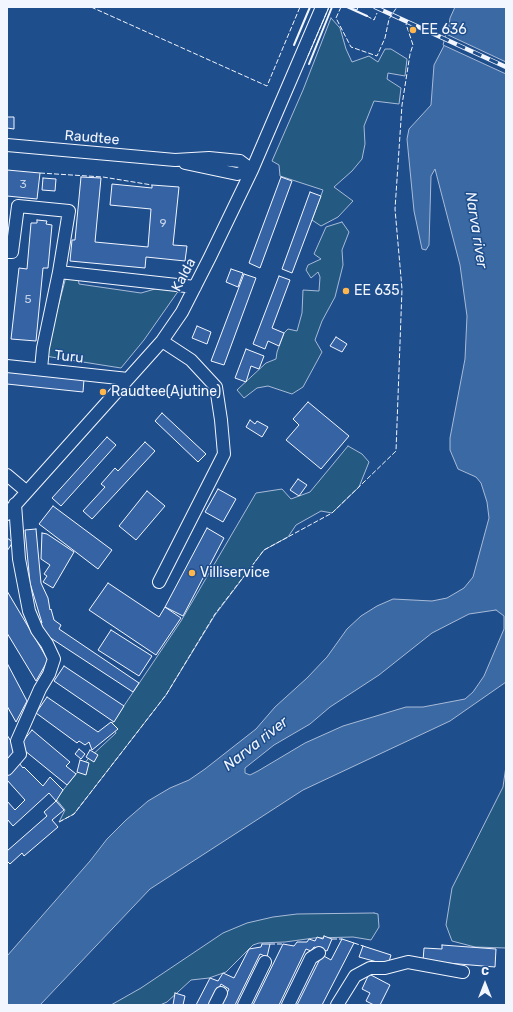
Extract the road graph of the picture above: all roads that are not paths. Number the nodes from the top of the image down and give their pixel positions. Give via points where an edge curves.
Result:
1 (322, 7) edge
2 (7, 145) edge
3 (252, 170) junction
4 (7, 252) edge
5 (59, 272) junction
6 (195, 287) junction
7 (162, 341) junction
8 (7, 366) edge
9 (41, 369) junction
10 (128, 379) junction
11 (7, 475) edge
12 (26, 491) junction
13 (15, 504) junction
14 (7, 514) edge
15 (159, 582) dead end
16 (7, 769) edge
17 (320, 953) dead end
18 (265, 962) dead end
19 (463, 972) dead end
20 (221, 993) dead end
21 (215, 1005) edge
22 (244, 1005) edge
23 (288, 1005) edge
24 (337, 1005) edge

1 - 3 street, Kalda
2 - 3 street, Raudtee via 175,160 209,158 240,161
3 - 6 street, Kalda
4 - 5 street via 12,252 18,206 69,211
5 - 6 street
5 - 9 street via 42,348
6 - 7 street, Kalda
7 - 10 street, Kalda
7 - 15 street via 190,360 216,387 224,454
8 - 9 street, Turu
9 - 10 street, Turu
10 - 12 street, Kalda
11 - 12 street
12 - 13 street, Kalda
13 - 14 street, Kalda
13 - 16 street via 19,559 29,611 54,659 18,741 20,754
17 - 23 street via 311,958
18 - 22 street
19 - 24 street via 408,962 385,968 370,968 355,976
20 - 21 street

